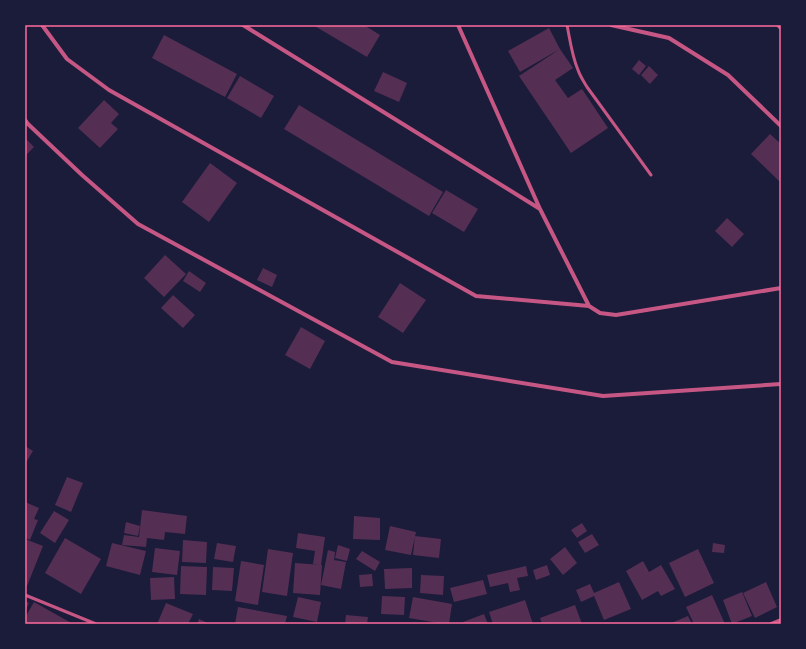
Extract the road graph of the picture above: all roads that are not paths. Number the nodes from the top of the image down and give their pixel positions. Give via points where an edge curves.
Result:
1 (42, 25) edge
2 (245, 25) edge
3 (458, 25) edge
4 (567, 25) edge
5 (611, 25) edge
6 (778, 25) edge
7 (781, 28) edge
8 (25, 120) edge
9 (781, 126) edge
10 (651, 175) dead end
11 (540, 209) junction
12 (781, 288) edge
13 (589, 306) junction
14 (781, 384) edge
15 (25, 595) edge
16 (781, 620) edge
17 (96, 624) edge
18 (771, 624) edge

1 - 13 street via 67,59 109,90 476,296
2 - 11 street
3 - 11 street
4 - 10 lane via 577,69 587,87
5 - 9 street via 669,38 728,76
6 - 7 street
8 - 14 street via 138,224 392,362 603,396
11 - 13 street
12 - 13 street via 616,315 600,313
15 - 17 lane
16 - 18 street

